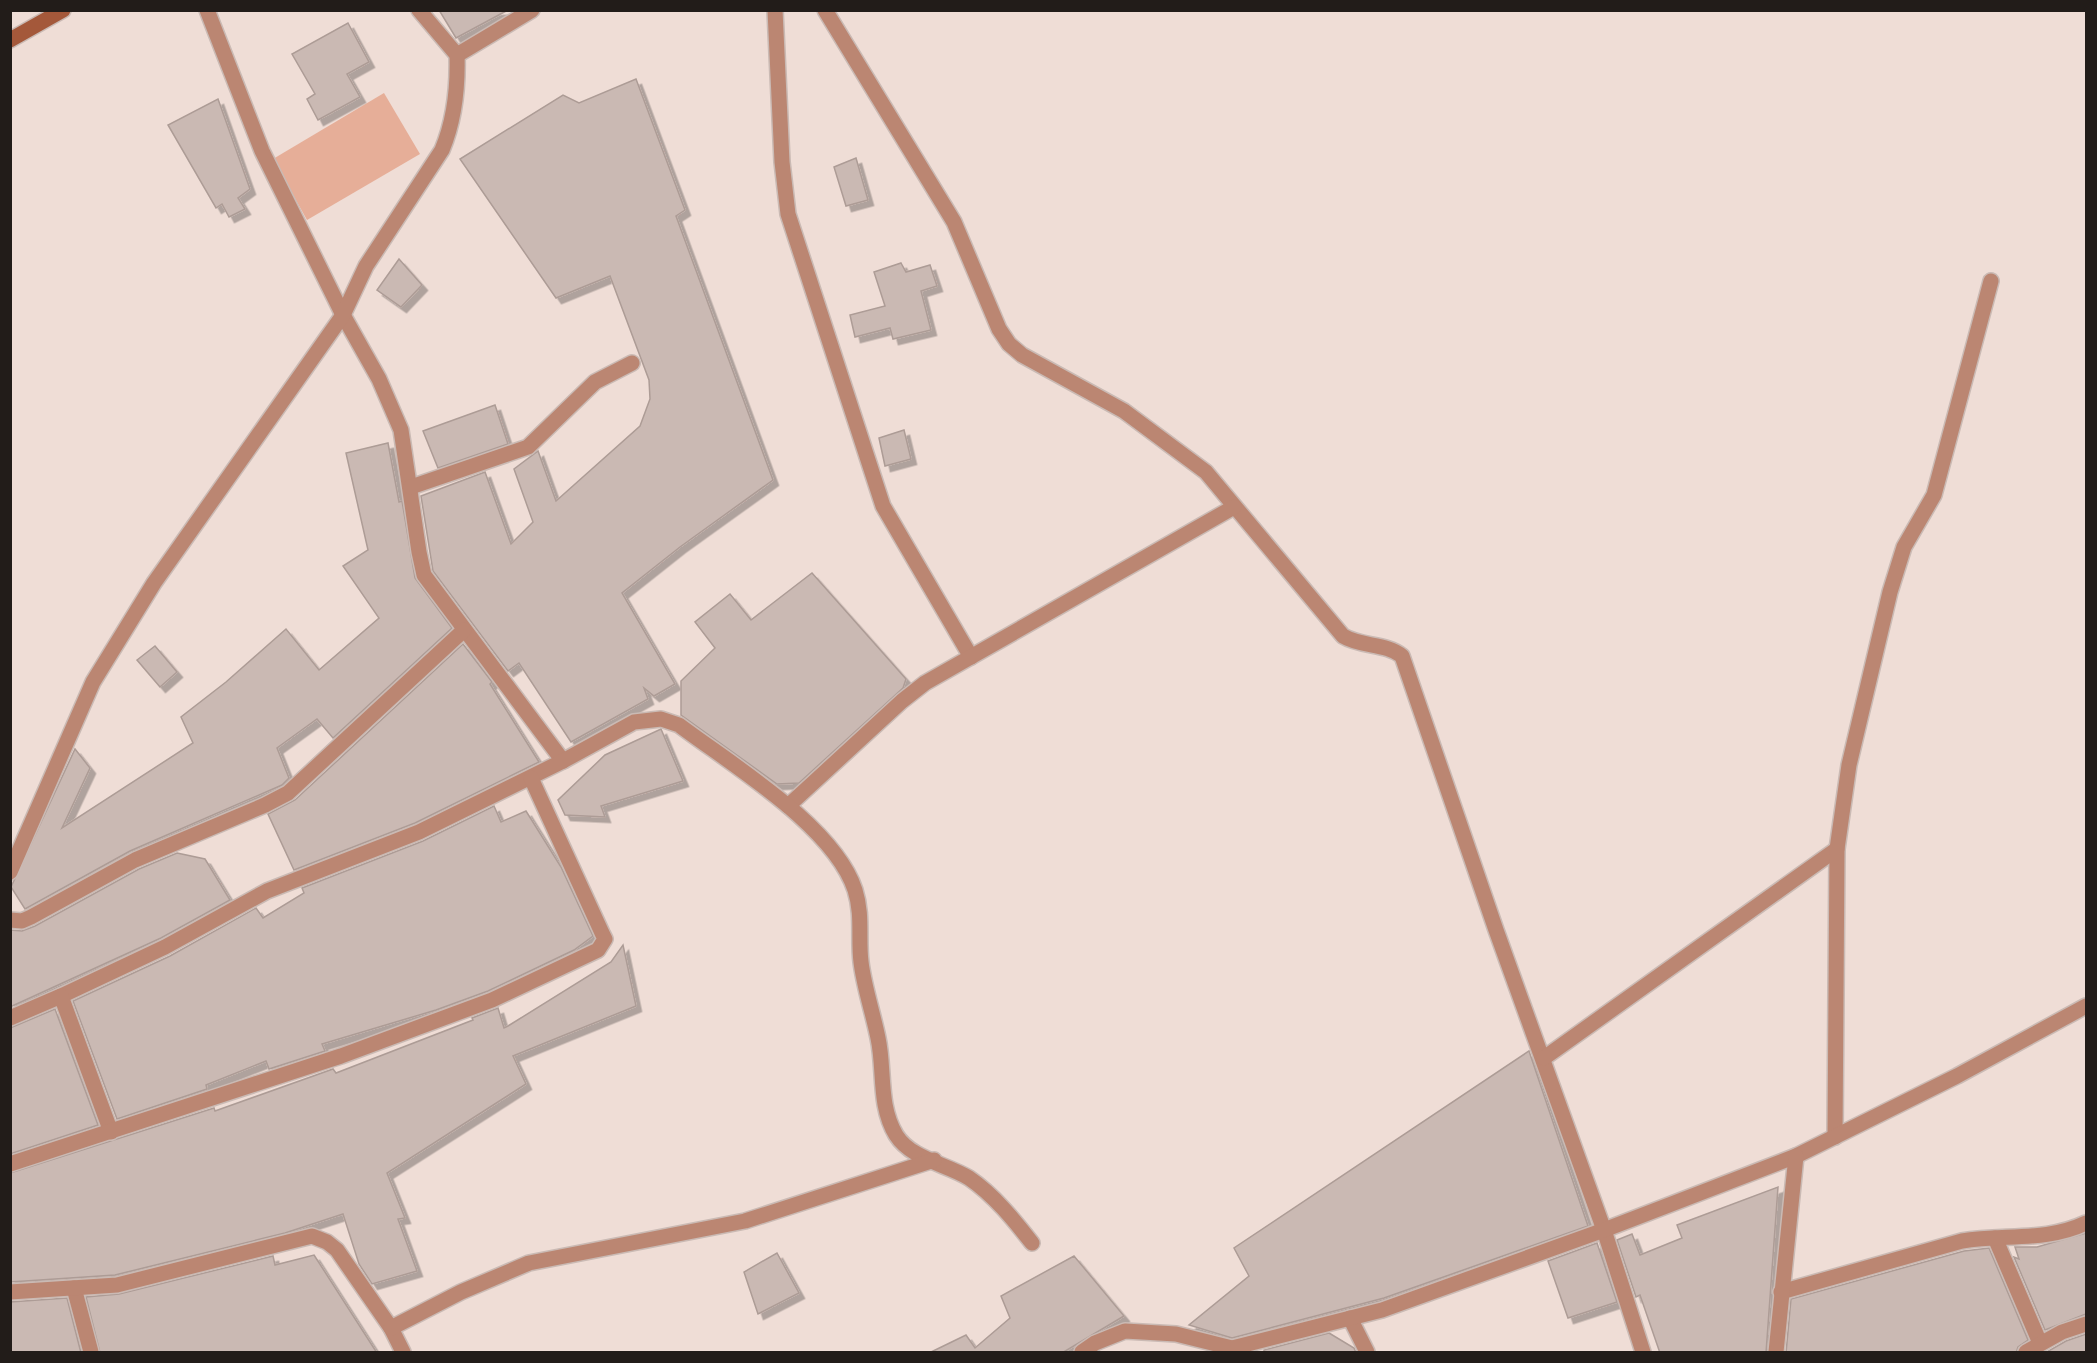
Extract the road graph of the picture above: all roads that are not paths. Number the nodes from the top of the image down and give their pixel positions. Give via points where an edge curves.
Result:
1 (63, 10) edge
2 (207, 10) edge
3 (419, 10) edge
4 (532, 10) edge
5 (775, 10) edge
6 (825, 10) edge
7 (10, 40) edge
8 (457, 55) junction
9 (1991, 281) dead end
10 (343, 315) junction
11 (632, 363) dead end
12 (411, 487) junction
13 (1233, 507) junction
14 (464, 630) junction
15 (971, 657) junction
16 (563, 761) junction
17 (531, 778) junction
18 (788, 806) junction
19 (1837, 849) junction
20 (10, 872) edge
21 (10, 920) edge
22 (61, 996) junction
23 (2086, 1006) edge
24 (10, 1018) edge
25 (1544, 1058) junction
26 (111, 1132) junction
27 (1835, 1137) junction
28 (1796, 1156) junction
29 (934, 1160) junction
30 (10, 1164) edge
31 (2086, 1223) edge
32 (1604, 1230) junction
33 (1995, 1238) junction
34 (1032, 1243) dead end
35 (74, 1288) junction
36 (1781, 1292) junction
37 (10, 1293) edge
38 (1350, 1318) junction
39 (2086, 1324) edge
40 (391, 1328) junction
41 (2040, 1343) junction
42 (91, 1353) edge
43 (403, 1353) edge
44 (1082, 1353) edge
45 (1367, 1353) edge
46 (1643, 1353) edge
47 (1776, 1353) edge
48 (2026, 1353) edge

1 - 7 street
2 - 10 street via 262,151
3 - 8 street
4 - 8 street
5 - 15 street via 782,162 789,214 883,506
6 - 13 street via 954,222 1009,344 1124,411 1206,472
8 - 10 street via 453,113 442,150 366,266
9 - 19 street via 1934,495 1904,547 1890,592 1849,765
10 - 12 street via 379,379 401,430
10 - 20 street via 154,583 93,682
11 - 12 street via 595,382 528,447
12 - 14 street via 421,567
13 - 15 street
13 - 25 street via 1343,636 1395,650 1402,656
14 - 16 street
14 - 21 street via 288,793 135,860 31,917
15 - 18 street via 902,701
16 - 17 street
16 - 18 street via 633,722 662,719 679,725
17 - 22 street via 419,832 267,891 165,947
17 - 26 street via 602,933 604,939 598,951 482,1004
18 - 29 street via 837,855 855,889 861,915 861,962 880,1046 885,1109 896,1135 910,1151
19 - 25 street
19 - 27 street
22 - 24 street
22 - 26 street
23 - 27 street
25 - 32 street
26 - 30 street
27 - 28 street
28 - 32 street
28 - 36 street
29 - 34 street via 970,1179 1008,1212
29 - 40 street via 745,1221 529,1263
31 - 33 street via 2052,1235
32 - 38 street
32 - 46 street
33 - 36 street via 1962,1241
33 - 41 street
35 - 37 street
35 - 40 street via 117,1285 312,1236 337,1250
35 - 42 street
36 - 47 street
38 - 44 street via 1232,1348 1176,1334 1125,1331
38 - 45 street
39 - 41 street
40 - 43 street
41 - 48 street

